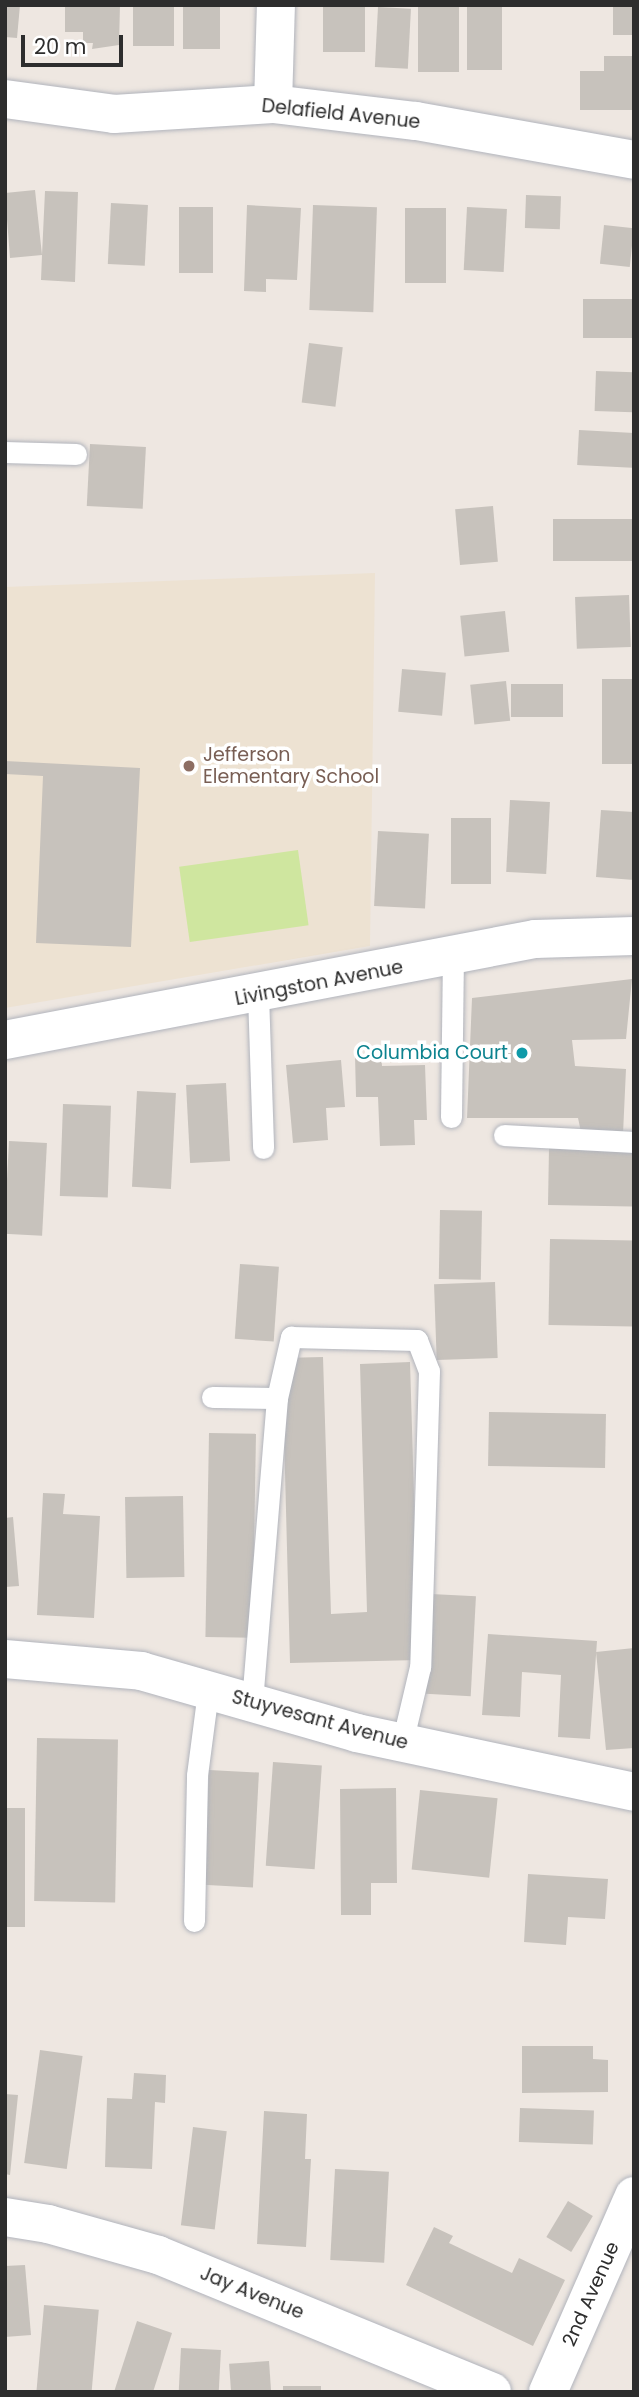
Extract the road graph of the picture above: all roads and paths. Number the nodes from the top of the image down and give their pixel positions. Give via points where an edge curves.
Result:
1 (276, 5) edge
2 (5, 99) edge
3 (273, 104) junction
4 (634, 160) edge
5 (5, 452) edge
6 (76, 454) dead end
7 (634, 936) edge
8 (453, 958) junction
9 (258, 994) junction
10 (5, 1040) edge
11 (451, 1117) dead end
12 (504, 1135) dead end
13 (634, 1142) edge
14 (263, 1148) dead end
15 (212, 1397) dead end
16 (277, 1398) junction
17 (5, 1659) edge
18 (208, 1691) junction
19 (252, 1702) junction
20 (402, 1743) junction
21 (634, 1792) edge
22 (194, 1921) dead end
23 (634, 2196) edge
24 (5, 2217) edge
25 (492, 2392) edge
26 (548, 2392) edge

1 - 3 street
2 - 3 street, Delafield Avenue via 114,114
3 - 4 street, Delafield Avenue via 416,121
5 - 6 lane
7 - 8 street, Livingston Avenue via 536,939
8 - 9 street, Livingston Avenue
8 - 11 lane
9 - 10 street, Livingston Avenue
9 - 14 lane
12 - 13 lane
15 - 16 lane
16 - 19 lane
16 - 20 lane via 291,1337 417,1340 429,1371 420,1667
17 - 18 street, Stuyvesant Avenue via 128,1669
18 - 19 street, Stuyvesant Avenue
18 - 22 lane via 197,1775
19 - 20 street, Stuyvesant Avenue
20 - 21 street, Stuyvesant Avenue
23 - 26 street, 2nd Avenue
24 - 25 street, Jay Avenue via 48,2224 158,2255

